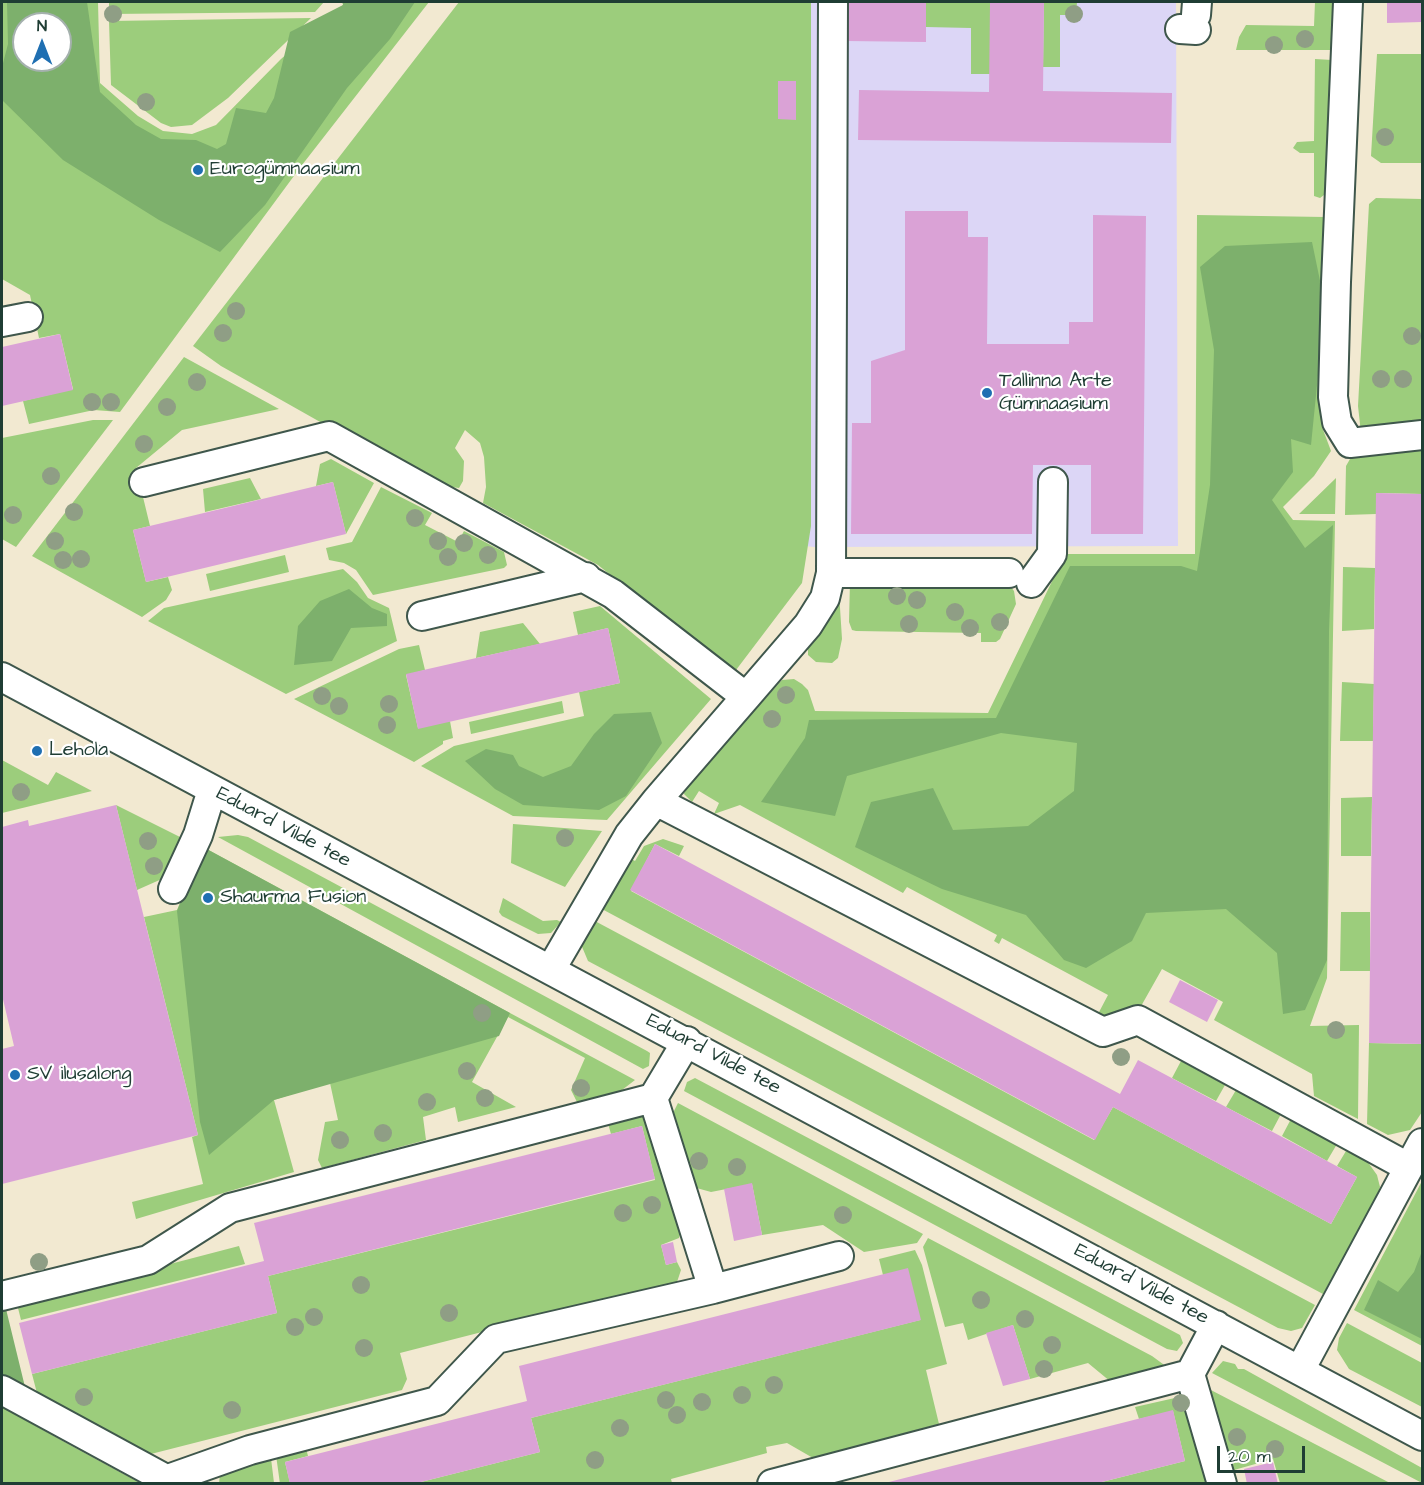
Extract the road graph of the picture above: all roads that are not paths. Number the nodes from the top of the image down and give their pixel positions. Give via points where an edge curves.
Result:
1 (833, 2) edge
2 (1348, 2) edge
3 (1422, 435) edge
4 (144, 482) dead end
5 (1053, 482) dead end
6 (831, 573) junction
7 (586, 577) junction
8 (422, 616) dead end
9 (2, 676) edge
10 (746, 697) junction
11 (212, 790) junction
12 (656, 801) junction
13 (173, 889) dead end
14 (551, 969) junction
15 (687, 1041) junction
16 (653, 1098) junction
17 (1415, 1155) edge
18 (839, 1256) dead end
19 (713, 1289) junction
20 (2, 1296) edge
21 (1216, 1325) junction
22 (1300, 1370) junction
23 (1191, 1374) junction
24 (2, 1390) edge
25 (1422, 1436) edge
26 (171, 1482) edge
27 (772, 1484) edge
28 (1222, 1484) edge

1 - 6 street
2 - 3 street via 1336,282 1333,397 1337,422 1350,442
4 - 7 street via 329,436
5 - 6 street via 1052,554 1020,578
6 - 10 street via 825,598 808,625
7 - 8 street
7 - 10 street
9 - 11 street, Eduard Vilde tee
10 - 12 street
11 - 13 street via 198,835
11 - 14 street, Eduard Vilde tee
12 - 14 street via 629,835
12 - 17 street via 1103,1032 1138,1020
14 - 15 street, Eduard Vilde tee
15 - 16 street
15 - 21 street, Eduard Vilde tee
16 - 19 street
16 - 20 street via 230,1208 148,1260
17 - 22 street
18 - 19 street
19 - 26 street via 496,1339 438,1401 273,1444
21 - 22 street, Eduard Vilde tee
21 - 23 street
22 - 25 street, Eduard Vilde tee
23 - 27 street
23 - 28 street
24 - 26 street

